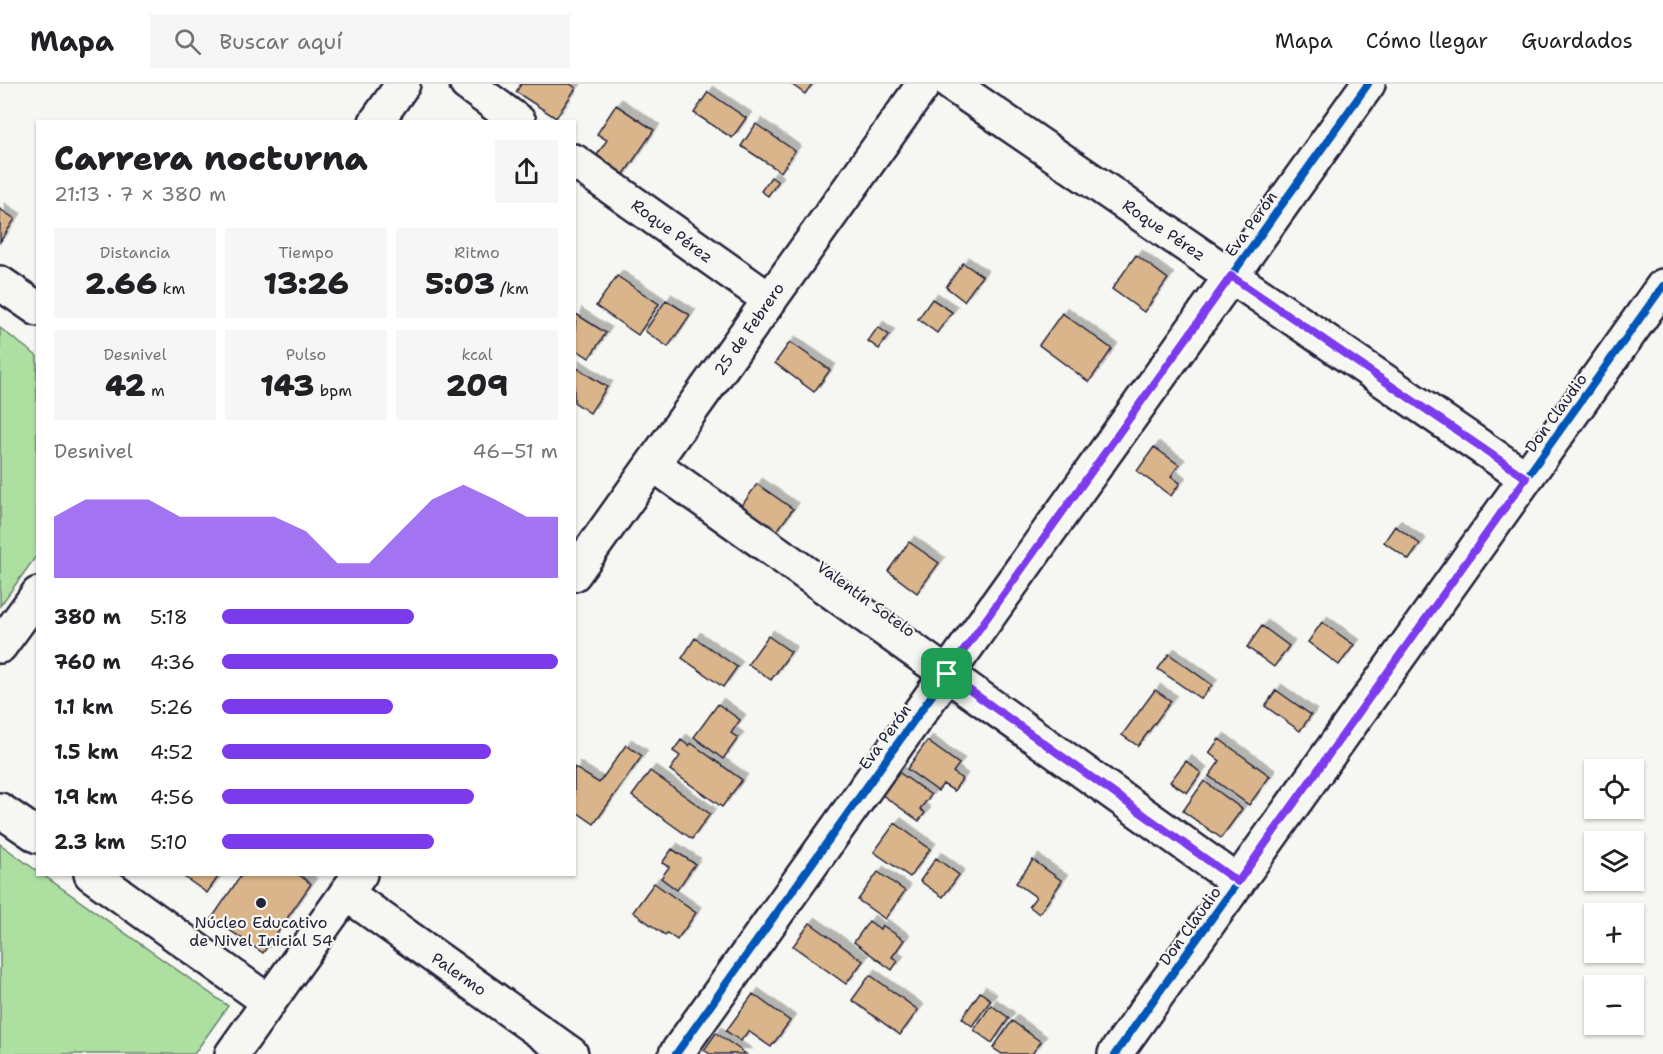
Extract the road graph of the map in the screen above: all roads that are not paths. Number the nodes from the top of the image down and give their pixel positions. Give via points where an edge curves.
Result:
1 (403, 84) edge
2 (467, 84) edge
3 (924, 84) edge
4 (951, 84) edge
5 (1368, 84) edge
6 (377, 120) edge
7 (516, 120) edge
8 (576, 162) edge
9 (1231, 276) junction
10 (0, 283) edge
11 (1663, 286) edge
12 (770, 300) junction
13 (36, 308) edge
14 (653, 464) junction
15 (1526, 478) junction
16 (576, 571) edge
17 (36, 597) edge
18 (0, 646) edge
19 (947, 674) junction
20 (0, 810) edge
21 (36, 835) edge
22 (94, 876) edge
23 (1238, 882) junction
24 (353, 884) edge
25 (269, 1002) junction
26 (232, 1054) edge
27 (571, 1054) edge
28 (676, 1054) edge
29 (1115, 1054) edge

1 - 6 street
2 - 7 street
3 - 12 street, 25 de Febrero
4 - 9 street, Roque Pérez
5 - 9 street, Eva Perón
8 - 12 street, Roque Pérez
9 - 15 street, Roque Pérez
9 - 19 street, Eva Perón
10 - 13 street
11 - 15 street, Don Claudio
12 - 14 street, 25 de Febrero
14 - 16 street, 25 de Febrero
14 - 19 street, Valentín Sotelo
15 - 23 street, Don Claudio
17 - 18 street
19 - 23 street, Valentín Sotelo
19 - 28 street, Eva Perón
20 - 21 street
22 - 25 street
23 - 29 street, Don Claudio
24 - 25 street
24 - 27 street, Palermo
25 - 26 street

